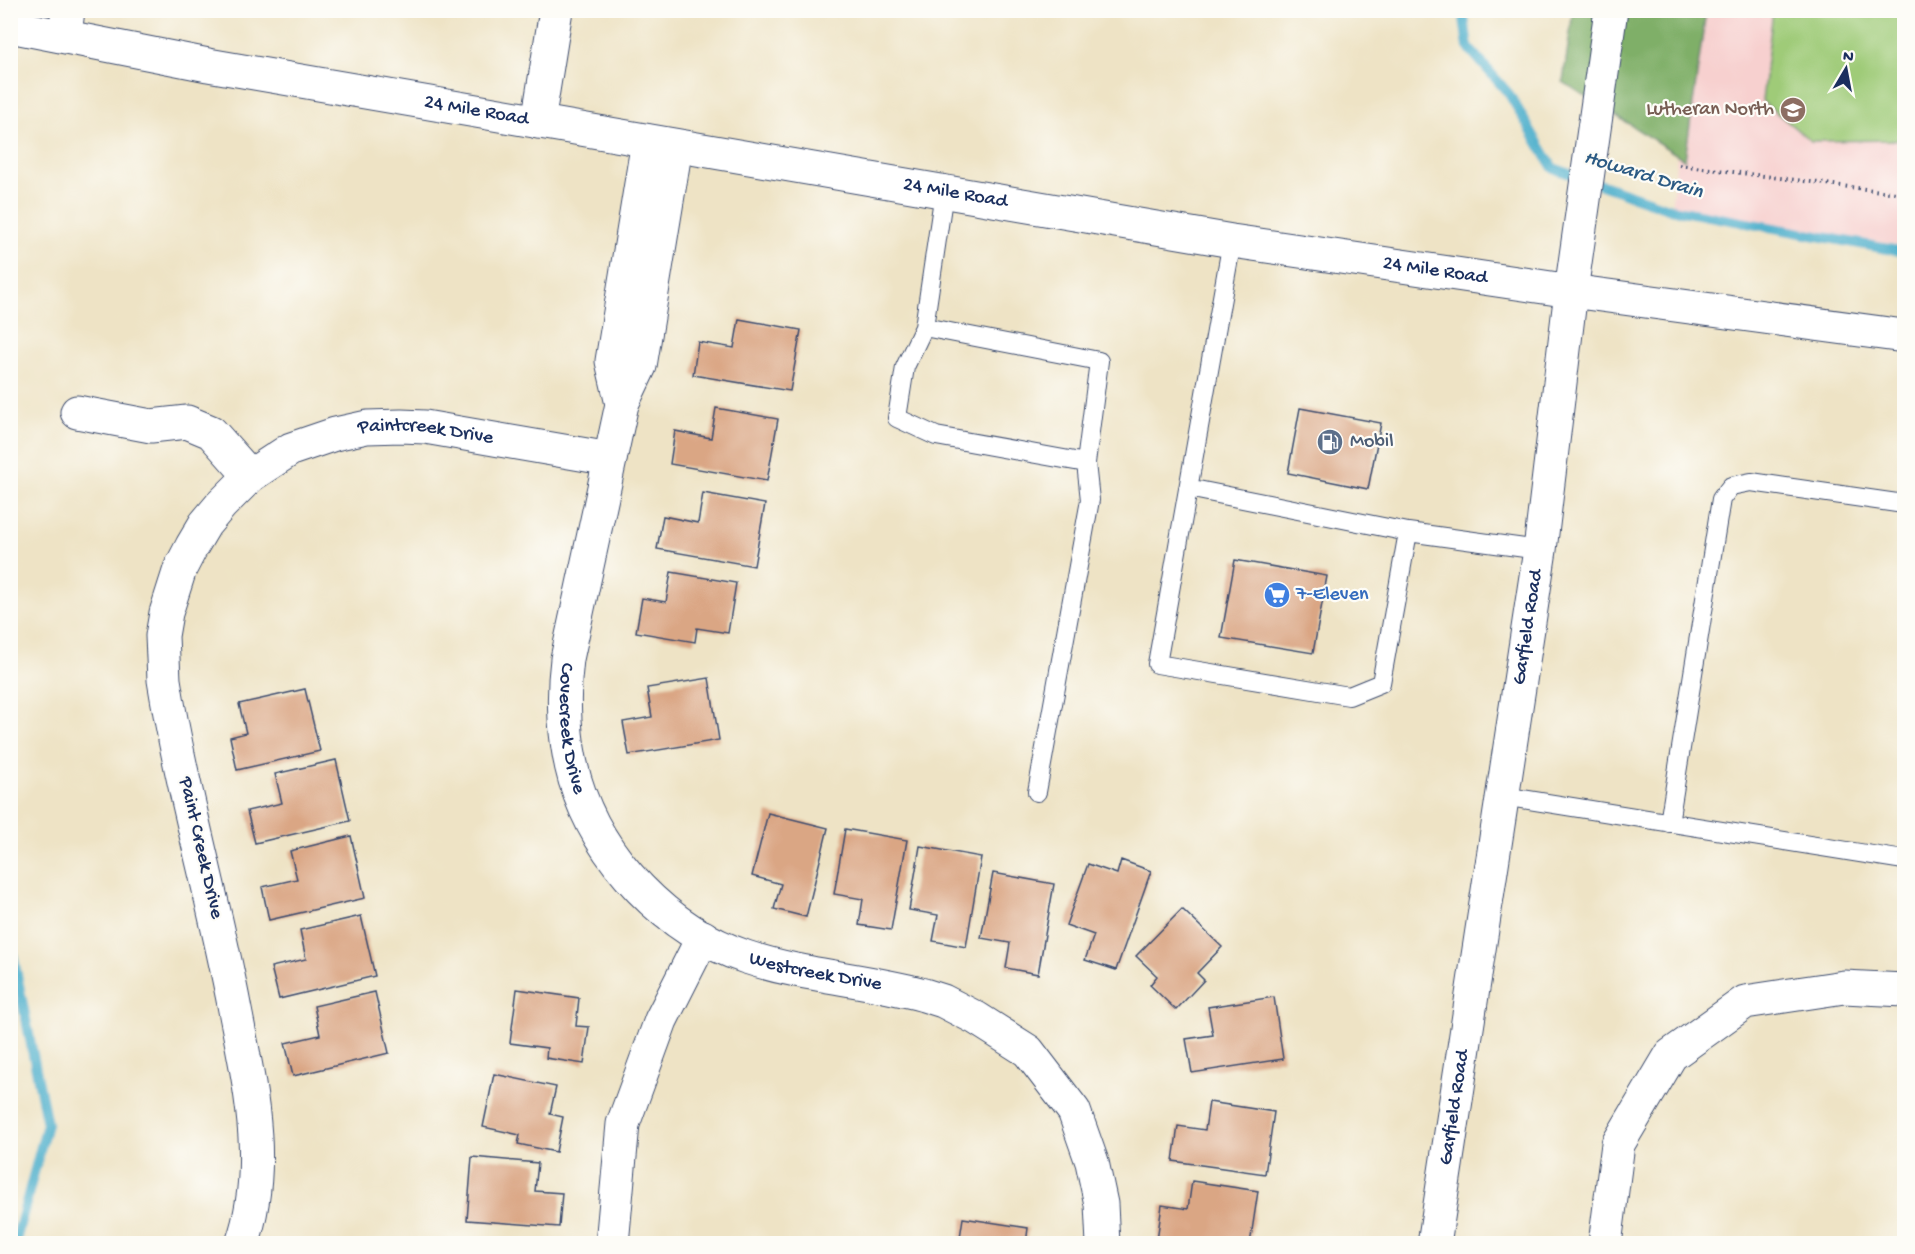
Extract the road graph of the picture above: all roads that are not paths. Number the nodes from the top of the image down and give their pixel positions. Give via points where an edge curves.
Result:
1 (556, 10) edge
2 (1611, 10) edge
3 (67, 23) edge
4 (10, 26) edge
5 (538, 123) junction
6 (662, 143) junction
7 (944, 192) junction
8 (1232, 241) junction
9 (1571, 291) junction
10 (924, 327) junction
11 (1905, 336) edge
12 (76, 412) dead end
13 (610, 459) junction
14 (1086, 463) junction
15 (250, 476) junction
16 (1188, 488) junction
17 (1905, 504) edge
18 (1408, 532) junction
19 (1540, 550) junction
20 (1037, 792) dead end
21 (1503, 796) junction
22 (1669, 823) junction
23 (1905, 860) edge
24 (702, 937) junction
25 (1905, 990) edge
26 (242, 1244) edge
27 (612, 1244) edge
28 (1103, 1244) edge
29 (1434, 1244) edge
30 (1605, 1244) edge

1 - 5 street
2 - 9 street, Garfield Road
3 - 4 street, 24 Mile Road
3 - 5 street, 24 Mile Road via 208,65
5 - 6 street, 24 Mile Road
6 - 7 street, 24 Mile Road
6 - 13 street, Covecreek Drive via 639,291 640,366 622,404
7 - 8 street, 24 Mile Road
7 - 10 lane
8 - 9 street, 24 Mile Road
8 - 16 lane
9 - 11 street, 24 Mile Road
9 - 19 street, Garfield Road
10 - 14 lane via 1099,361
10 - 14 lane via 904,367 897,417 936,436
12 - 15 street via 151,426 187,422 211,432
13 - 15 street, Paintcreek Drive via 424,427 367,427 291,449
13 - 24 street, Covecreek Drive via 565,675 571,760 585,805 624,868 653,901
14 - 20 lane via 1090,500
15 - 26 street, Paint Creek Drive via 205,524 192,546 172,591 162,636 167,702 252,1097 257,1147 254,1189
16 - 18 lane
16 - 18 lane via 1157,664 1349,696 1381,683
17 - 22 lane via 1750,482 1731,486 1721,499
18 - 19 lane
19 - 21 street, Garfield Road
21 - 22 lane
21 - 29 street, Garfield Road
22 - 23 lane
24 - 27 street via 661,1020 623,1124
24 - 28 street, Westcreek Drive via 746,957 924,994 976,1018 1028,1051 1074,1111 1092,1162 1101,1204
25 - 30 street via 1844,987 1745,1002 1671,1056 1618,1144

